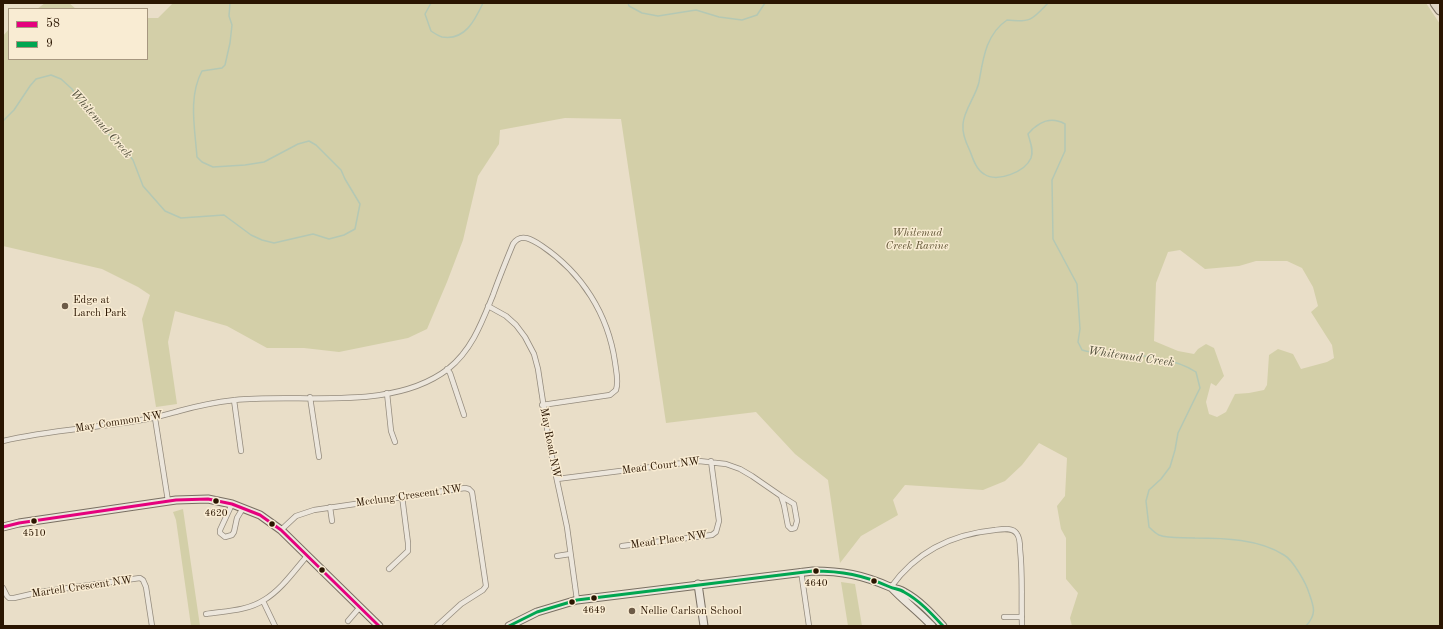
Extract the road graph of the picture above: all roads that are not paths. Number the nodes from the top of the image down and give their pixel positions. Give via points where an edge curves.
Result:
1 (1435, 3) edge
2 (1440, 10) edge
3 (488, 306) junction
4 (448, 369) junction
5 (387, 393) junction
6 (310, 397) junction
7 (234, 400) junction
8 (542, 405) junction
9 (464, 415) dead end
10 (155, 418) junction
11 (3, 441) edge
12 (395, 442) dead end
13 (241, 451) dead end
14 (319, 457) dead end
15 (711, 461) junction
16 (557, 479) junction
17 (402, 496) junction
18 (780, 496) junction
19 (168, 501) junction
20 (232, 504) junction
21 (330, 507) junction
22 (243, 508) junction
23 (332, 521) dead end
24 (3, 527) edge
25 (281, 530) junction
26 (622, 546) dead end
27 (570, 554) junction
28 (307, 556) junction
29 (557, 556) dead end
30 (388, 569) dead end
31 (801, 571) junction
32 (698, 584) junction
33 (891, 587) junction
34 (3, 588) edge
35 (577, 600) junction
36 (263, 601) junction
37 (360, 607) junction
38 (206, 614) dead end
39 (1004, 617) dead end
40 (1022, 617) junction
41 (348, 621) dead end
42 (152, 626) edge
43 (275, 626) edge
44 (379, 626) edge
45 (437, 626) edge
46 (509, 626) edge
47 (704, 626) edge
48 (809, 626) edge
49 (932, 626) edge
50 (943, 626) edge
51 (1022, 626) edge

1 - 2 highway
3 - 4 street, May Common NW via 473,340
3 - 8 street, May Road NW via 510,320 528,341 536,362
3 - 8 street, May Common NW via 514,242 524,237 560,259 583,284 596,305 612,345 616,390 608,396
4 - 5 street, May Common NW via 415,387
4 - 9 street
5 - 6 street, May Common NW via 352,398
5 - 12 street via 391,431
6 - 7 street, May Common NW
6 - 14 street
7 - 10 street, May Common NW
7 - 13 street
8 - 16 street, May Road NW
10 - 11 street, May Common NW
10 - 19 street
15 - 16 street, Mead Court NW
15 - 18 street, Mead Court NW via 740,469
15 - 26 street, Mead Place NW via 719,521 716,532 712,535
16 - 27 street, May Road NW
17 - 21 street, Mcclung Crescent NW
17 - 30 street via 408,551
17 - 45 street, Mcclung Crescent NW via 465,488 472,492 486,586
18 - 18 street, Mead Court NW via 788,526 791,529 795,528 797,521 794,504
19 - 20 street via 208,499
19 - 24 street
20 - 22 street
20 - 22 street via 220,530 225,537 234,532 237,518
21 - 23 street
21 - 25 street, Mcclung Crescent NW via 302,514
22 - 25 street
25 - 28 street
27 - 29 street
27 - 35 street, May Road NW
28 - 36 street via 282,585
28 - 37 street
31 - 32 street
31 - 33 street via 850,573 871,578
31 - 48 street
32 - 35 street
32 - 47 street
33 - 40 street via 908,566 943,543 971,533 1008,529 1015,531 1019,539
33 - 49 street
33 - 50 street via 914,598
34 - 42 street, Martell Crescent NW via 12,599 40,592 140,578 146,587
35 - 46 street via 537,612
36 - 38 street via 236,610
36 - 43 street
37 - 41 street
37 - 44 street
39 - 40 street
40 - 51 street

